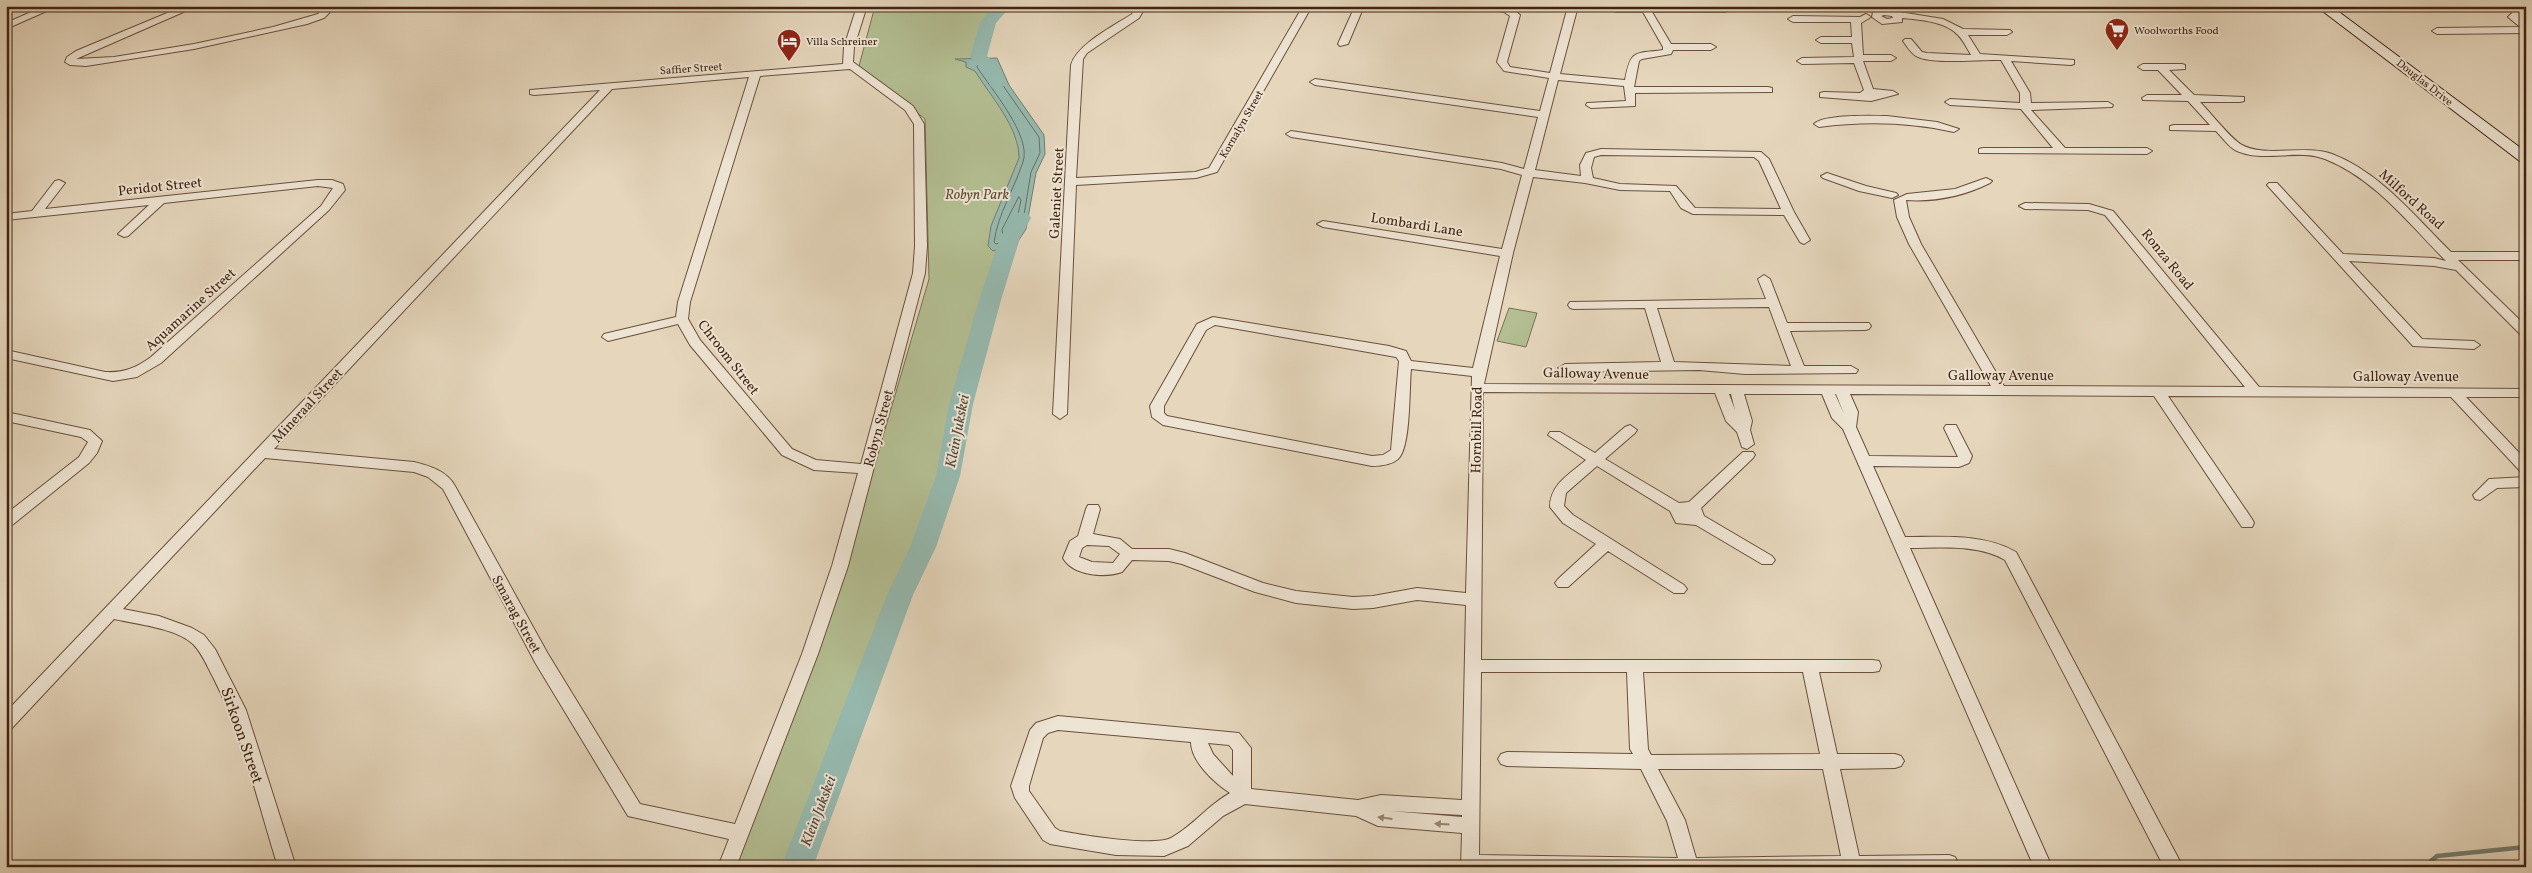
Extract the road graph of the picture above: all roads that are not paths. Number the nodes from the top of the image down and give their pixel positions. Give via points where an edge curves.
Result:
1 (54, 6) edge
2 (193, 6) edge
3 (322, 6) edge
4 (862, 6) edge
5 (1142, 6) edge
6 (1308, 6) edge
7 (1360, 6) edge
8 (1478, 6) edge
9 (1573, 6) edge
10 (2322, 6) edge
11 (2340, 6) edge
12 (1616, 9) dead end
13 (1646, 9) junction
14 (1726, 10) dead end
15 (2526, 12) edge
16 (1881, 14) edge
17 (1793, 19) dead end
18 (1857, 24) junction
19 (6, 26) edge
20 (2526, 28) edge
21 (2436, 31) dead end
22 (1960, 32) junction
23 (2007, 32) dead end
24 (1821, 40) dead end
25 (1855, 40) junction
26 (1908, 41) dead end
27 (1343, 44) dead end
28 (1668, 47) junction
29 (1711, 47) dead end
30 (1976, 56) junction
31 (1891, 58) dead end
32 (2005, 58) junction
33 (1858, 59) junction
34 (1802, 61) dead end
35 (2072, 62) dead end
36 (850, 66) junction
37 (2161, 67) junction
38 (2182, 67) dead end
39 (2142, 68) dead end
40 (756, 75) junction
41 (1556, 75) junction
42 (1315, 82) dead end
43 (1629, 86) junction
44 (608, 87) junction
45 (1768, 90) dead end
46 (534, 92) dead end
47 (1870, 94) junction
48 (1893, 94) dead end
49 (1824, 95) dead end
50 (2147, 98) dead end
51 (2191, 98) junction
52 (2240, 98) dead end
53 (1950, 102) dead end
54 (1591, 105) dead end
55 (2108, 105) dead end
56 (2025, 106) junction
57 (1545, 115) junction
58 (1874, 118) junction
59 (1819, 124) dead end
60 (2174, 128) dead end
61 (2219, 128) junction
62 (1954, 129) dead end
63 (1291, 134) dead end
64 (2061, 150) junction
65 (1983, 151) dead end
66 (2147, 151) dead end
67 (2526, 157) edge
68 (1529, 170) junction
69 (1827, 176) dead end
70 (1586, 177) junction
71 (1986, 180) dead end
72 (1072, 182) junction
73 (59, 183) dead end
74 (318, 183) joint
75 (2273, 185) dead end
76 (1900, 197) junction
77 (160, 201) junction
78 (2025, 206) dead end
79 (1788, 212) junction
80 (36, 214) junction
81 (6, 216) edge
82 (1323, 224) dead end
83 (124, 234) dead end
84 (1804, 240) dead end
85 (1507, 253) junction
86 (2450, 256) junction
87 (2526, 256) edge
88 (2338, 257) junction
89 (2462, 268) junction
90 (1764, 279) dead end
91 (1773, 303) junction
92 (1650, 304) junction
93 (1574, 305) dead end
94 (682, 319) junction
95 (1866, 326) dead end
96 (1782, 327) junction
97 (2526, 333) edge
98 (608, 337) dead end
99 (2474, 345) dead end
100 (6, 354) edge
101 (1405, 364) junction
102 (1699, 366) junction
103 (1670, 367) junction
104 (1565, 368) dead end
105 (1799, 370) junction
106 (1851, 370) dead end
107 (1478, 373) junction
108 (1477, 388) junction
109 (1714, 391) junction
110 (1737, 391) junction
111 (1827, 391) junction
112 (2158, 391) junction
113 (1842, 392) junction
114 (2001, 392) junction
115 (2256, 392) junction
116 (2455, 393) junction
117 (2526, 393) edge
118 (1060, 414) dead end
119 (6, 416) edge
120 (1850, 427) junction
121 (1951, 428) dead end
122 (1630, 430) dead end
123 (1744, 430) junction
124 (1555, 436) dead end
125 (263, 453) junction
126 (1596, 460) junction
127 (1864, 461) junction
128 (867, 469) junction
129 (2526, 469) edge
130 (2526, 482) edge
131 (2480, 495) dead end
132 (1093, 509) dead end
133 (1689, 512) junction
134 (6, 522) edge
135 (2247, 523) dead end
136 (1084, 538) junction
137 (1899, 542) junction
138 (1607, 543) junction
139 (1128, 554) junction
140 (1767, 560) dead end
141 (1563, 583) dead end
142 (1680, 589) dead end
143 (1473, 600) junction
144 (112, 612) junction
145 (1472, 666) junction
146 (1635, 666) junction
147 (1873, 666) dead end
148 (1810, 667) junction
149 (6, 723) edge
150 (1201, 736) junction
151 (1507, 759) dead end
152 (1895, 761) dead end
153 (1644, 762) junction
154 (1830, 762) junction
155 (1242, 794) junction
156 (1470, 817) junction
157 (740, 833) junction
158 (1949, 863) dead end
159 (1852, 864) junction
160 (1470, 865) edge
161 (1689, 866) edge
162 (287, 867) edge
163 (728, 867) edge
164 (2042, 867) edge
165 (2174, 867) edge

1 - 19 street
2 - 3 street via 70,59 74,63 93,62 173,50 318,18 325,12
4 - 36 street via 848,47
5 - 72 street, Galeniet Street via 1136,16 1078,58
6 - 72 street, Kornalyn Street via 1213,170 1196,175
7 - 27 street
8 - 41 street via 1506,10 1516,15 1502,62 1505,67 1515,72
9 - 41 street, Hornbill Road
10 - 67 street, Douglas Drive
11 - 67 street, Douglas Drive
12 - 13 street
13 - 14 street
13 - 28 street
15 - 20 street via 2513,17
16 - 18 street
16 - 22 street via 1931,20
17 - 18 street
18 - 25 street
20 - 21 street
22 - 23 street
22 - 30 street
24 - 25 street
25 - 33 street
26 - 30 street via 1922,56
28 - 29 street
28 - 43 street via 1664,54 1635,58
30 - 32 street
31 - 33 street
32 - 35 street
32 - 56 street via 2025,92
33 - 34 street
33 - 47 street
36 - 40 street, Saffier Street
36 - 128 street, Robyn Street via 909,108 920,126 919,273
37 - 38 street
37 - 39 street
37 - 51 street, Milford Road
40 - 44 street, Saffier Street
40 - 94 street, Chroom Street via 684,302
41 - 43 street
41 - 57 street, Hornbill Road
42 - 57 street
43 - 45 street
43 - 54 street via 1631,104
44 - 46 street, Saffier Street
44 - 125 street, Mineraal Street
47 - 48 street
47 - 49 street
47 - 58 street
50 - 51 street
51 - 52 street
51 - 61 street, Milford Road
53 - 56 street
55 - 56 street
56 - 64 street
57 - 68 street, Hornbill Road
58 - 59 street
58 - 62 street via 1917,121
60 - 61 street
61 - 86 street, Milford Road via 2244,150 2318,154 2349,167 2384,191
63 - 68 street
64 - 65 street
64 - 66 street
68 - 70 street
68 - 85 street, Hornbill Road
69 - 76 street via 1863,189
70 - 79 street via 1613,186 1672,188 1677,190 1683,204 1694,211
70 - 79 street via 1588,157 1602,152 1754,153 1764,159
71 - 76 street via 1948,195
72 - 118 street, Galeniet Street
73 - 80 street
74 - 77 street, Peridot Street
74 - 100 street, Aquamarine Street via 337,184 338,193 142,371 127,377 105,376
75 - 88 street
76 - 114 street via 1915,244
77 - 80 street, Peridot Street
77 - 83 street
78 - 115 street, Ronza Road via 2089,207 2109,213
79 - 84 street
80 - 81 street, Peridot Street
82 - 85 street, Lombardi Lane
85 - 107 street, Hornbill Road
86 - 87 street
86 - 89 street, Milford Road
88 - 89 street via 2428,262
88 - 99 street via 2418,343
89 - 97 street, Milford Road
90 - 91 street
91 - 92 street
91 - 96 street
92 - 93 street
92 - 103 street
94 - 98 street
94 - 128 street, Chroom Street via 695,342 788,452 814,464
95 - 96 street
96 - 105 street
101 - 101 street via 1398,448 1393,456 1381,461 1191,427 1163,420 1157,414 1158,406 1200,327 1213,321 1389,350 1401,354
101 - 107 street
102 - 103 street
102 - 105 street
102 - 109 street
103 - 104 street
105 - 106 street
107 - 108 street, Hornbill Road
108 - 109 street, Galloway Avenue
108 - 143 street, Hornbill Road
109 - 110 street, Galloway Avenue
109 - 123 street via 1733,421
110 - 111 street, Galloway Avenue
110 - 123 street via 1745,421
111 - 113 street, Galloway Avenue
111 - 120 street via 1839,418
112 - 114 street, Galloway Avenue
112 - 115 street, Galloway Avenue
112 - 135 street
113 - 114 street, Galloway Avenue
113 - 120 street via 1851,412
115 - 116 street, Galloway Avenue
116 - 117 street, Galloway Avenue
116 - 129 street
119 - 134 street via 85,433 95,441 84,460
120 - 127 street
121 - 127 street via 1964,460 1960,462
122 - 126 street
123 - 133 street via 1748,450
124 - 126 street
125 - 144 street, Mineraal Street
125 - 157 street, Smarag Street via 414,467 434,473 448,486 542,659 634,811
126 - 133 street
126 - 138 street via 1560,490 1556,504 1568,519
127 - 137 street
128 - 157 street, Robyn Street via 840,566 810,654
130 - 131 street via 2494,483
132 - 136 street
133 - 140 street
136 - 139 street via 1118,543 1125,546
136 - 139 street via 1076,545 1070,558 1079,565 1117,568
137 - 164 street
137 - 165 street via 1990,546 2005,550 2011,556
138 - 141 street
138 - 142 street
139 - 143 street via 1185,558 1260,588 1296,596 1353,603 1418,594
143 - 145 street, Hornbill Road
144 - 149 street, Mineraal Street
144 - 162 street, Sirkoon Street via 159,622 186,632 198,639 210,654 238,710
145 - 146 street
145 - 156 street, Hornbill Road
146 - 148 street
146 - 153 street via 1637,736
147 - 148 street
148 - 154 street
150 - 155 street via 1200,747 1207,758
150 - 155 street via 1232,738 1241,746
150 - 155 street via 1050,724 1036,735 1020,786 1021,793 1049,834 1056,838 1160,850 1178,844
151 - 153 street
152 - 154 street
153 - 154 street
153 - 161 street via 1676,820
154 - 159 street
155 - 156 street via 1358,808 1378,818
156 - 160 street, Hornbill Road
157 - 163 street, Robyn Street
158 - 159 street
159 - 161 street
160 - 161 street

